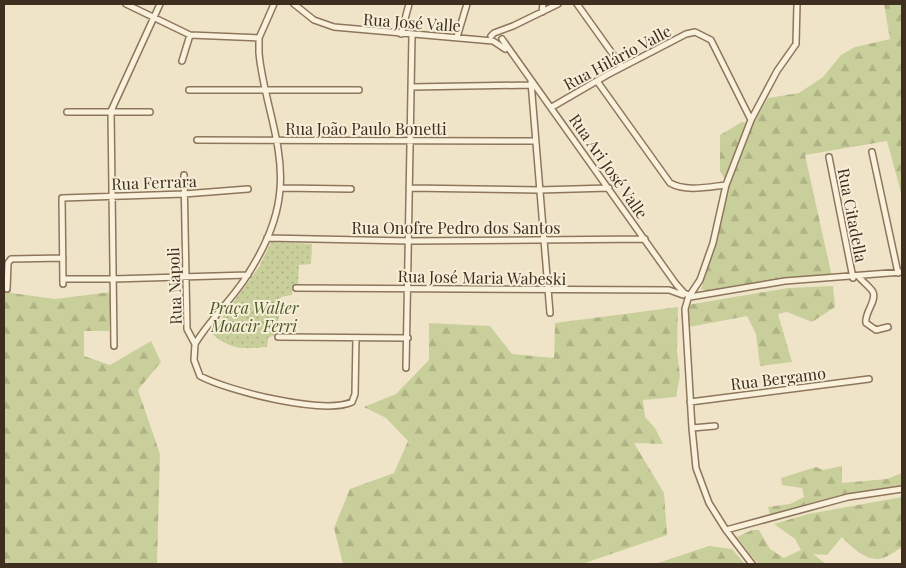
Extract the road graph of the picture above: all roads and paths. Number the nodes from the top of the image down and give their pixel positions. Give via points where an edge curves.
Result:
1 (126, 4) edge
2 (160, 4) edge
3 (274, 4) edge
4 (294, 4) edge
5 (409, 4) edge
6 (467, 4) edge
7 (542, 4) edge
8 (558, 4) edge
9 (577, 4) edge
10 (797, 4) edge
11 (542, 12) junction
12 (153, 18) junction
13 (401, 34) junction
14 (190, 35) junction
15 (412, 35) junction
16 (457, 37) junction
17 (497, 37) junction
18 (259, 38) junction
19 (182, 61) dead end
20 (622, 66) junction
21 (597, 81) junction
22 (531, 83) junction
23 (411, 87) junction
24 (265, 89) junction
25 (189, 90) dead end
26 (359, 90) dead end
27 (552, 107) junction
28 (111, 111) junction
29 (66, 112) dead end
30 (150, 112) dead end
31 (751, 120) junction
32 (197, 140) dead end
33 (276, 140) junction
34 (534, 141) junction
35 (411, 142) junction
36 (872, 152) dead end
37 (828, 157) dead end
38 (184, 175) dead end
39 (726, 185) junction
40 (280, 188) junction
41 (409, 188) junction
42 (608, 188) junction
43 (248, 189) dead end
44 (351, 189) dead end
45 (539, 190) junction
46 (184, 194) junction
47 (112, 196) junction
48 (267, 238) junction
49 (646, 238) junction
50 (410, 241) junction
51 (544, 241) junction
52 (63, 258) junction
53 (900, 272) edge
54 (248, 275) junction
55 (186, 276) junction
56 (856, 278) junction
57 (113, 279) junction
58 (676, 284) junction
59 (296, 288) dead end
60 (409, 288) junction
61 (7, 289) dead end
62 (550, 290) junction
63 (669, 290) junction
64 (689, 295) junction
65 (550, 313) dead end
66 (888, 327) dead end
67 (278, 337) dead end
68 (356, 338) junction
69 (408, 338) junction
70 (195, 344) junction
71 (114, 346) dead end
72 (406, 368) dead end
73 (869, 379) dead end
74 (690, 402) junction
75 (715, 426) dead end
76 (692, 428) junction
77 (902, 489) edge
78 (726, 530) junction
79 (752, 564) edge

1 - 12 street
2 - 12 street
3 - 18 street
4 - 13 street, Rua José Valle via 314,20 334,27
5 - 13 street
6 - 16 street
7 - 11 street
8 - 11 street, Rua José Valle
9 - 20 street
10 - 31 street via 796,44 777,71
11 - 17 street, Rua José Valle
12 - 14 street
12 - 28 street
13 - 15 street, Rua José Valle
14 - 18 street
14 - 19 street
15 - 16 street, Rua José Valle
15 - 23 street
16 - 17 street, Rua José Valle
17 - 22 street, Rua Ari José Valle
18 - 24 street
20 - 21 street, Rua Hilário Valle
20 - 31 street, Rua Hilário Valle via 696,32 711,40
21 - 27 street, Rua Hilário Valle
21 - 39 street via 670,183 690,188
22 - 23 street
22 - 27 street, Rua Ari José Valle
22 - 34 street
23 - 35 street
24 - 25 street
24 - 26 street
24 - 33 street
27 - 42 street, Rua Ari José Valle
28 - 29 street
28 - 30 street
28 - 47 street
31 - 39 street
32 - 33 street, Rua João Paulo Bonetti
33 - 35 street, Rua João Paulo Bonetti
33 - 40 street
34 - 35 street, Rua João Paulo Bonetti
34 - 45 street
35 - 41 street
36 - 53 street
37 - 56 street, Rua Citadella
38 - 46 street, Rua Napoli
39 - 64 street via 713,243
40 - 44 street
40 - 48 street
41 - 45 street
41 - 50 street
42 - 45 street
42 - 49 street, Rua Ari José Valle
43 - 46 street, Rua Ferrara
45 - 51 street
46 - 47 street, Rua Ferrara
46 - 55 street, Rua Napoli
47 - 52 street, Rua Ferrara via 62,198
47 - 57 street
48 - 50 street, Rua Onofre Pedro dos Santos
48 - 54 street
49 - 51 street, Rua Onofre Pedro dos Santos
49 - 58 street, Rua Ari José Valle
50 - 51 street, Rua Onofre Pedro dos Santos
50 - 60 street
51 - 62 street
52 - 57 street via 63,281
52 - 61 street via 11,259
53 - 56 street
54 - 55 street
54 - 70 street
55 - 57 street
55 - 70 street, Rua Napoli via 187,329
56 - 64 street via 785,281
56 - 66 street via 874,296 864,318 866,323 876,330
57 - 71 street
58 - 63 street
58 - 64 street, Rua Ari José Valle
59 - 60 street, Rua José Maria Wabeski
60 - 62 street, Rua José Maria Wabeski
60 - 69 street
62 - 63 street, Rua José Maria Wabeski
62 - 65 street
63 - 64 street, Rua José Maria Wabeski
64 - 74 street
67 - 68 street
68 - 69 street
68 - 70 street, Rua Napoli via 355,394 352,402 337,407 253,395 200,376 194,360
69 - 72 street
73 - 74 street, Rua Bergamo
74 - 76 street
75 - 76 street
76 - 78 street via 701,486
77 - 78 street via 848,497
78 - 79 street

